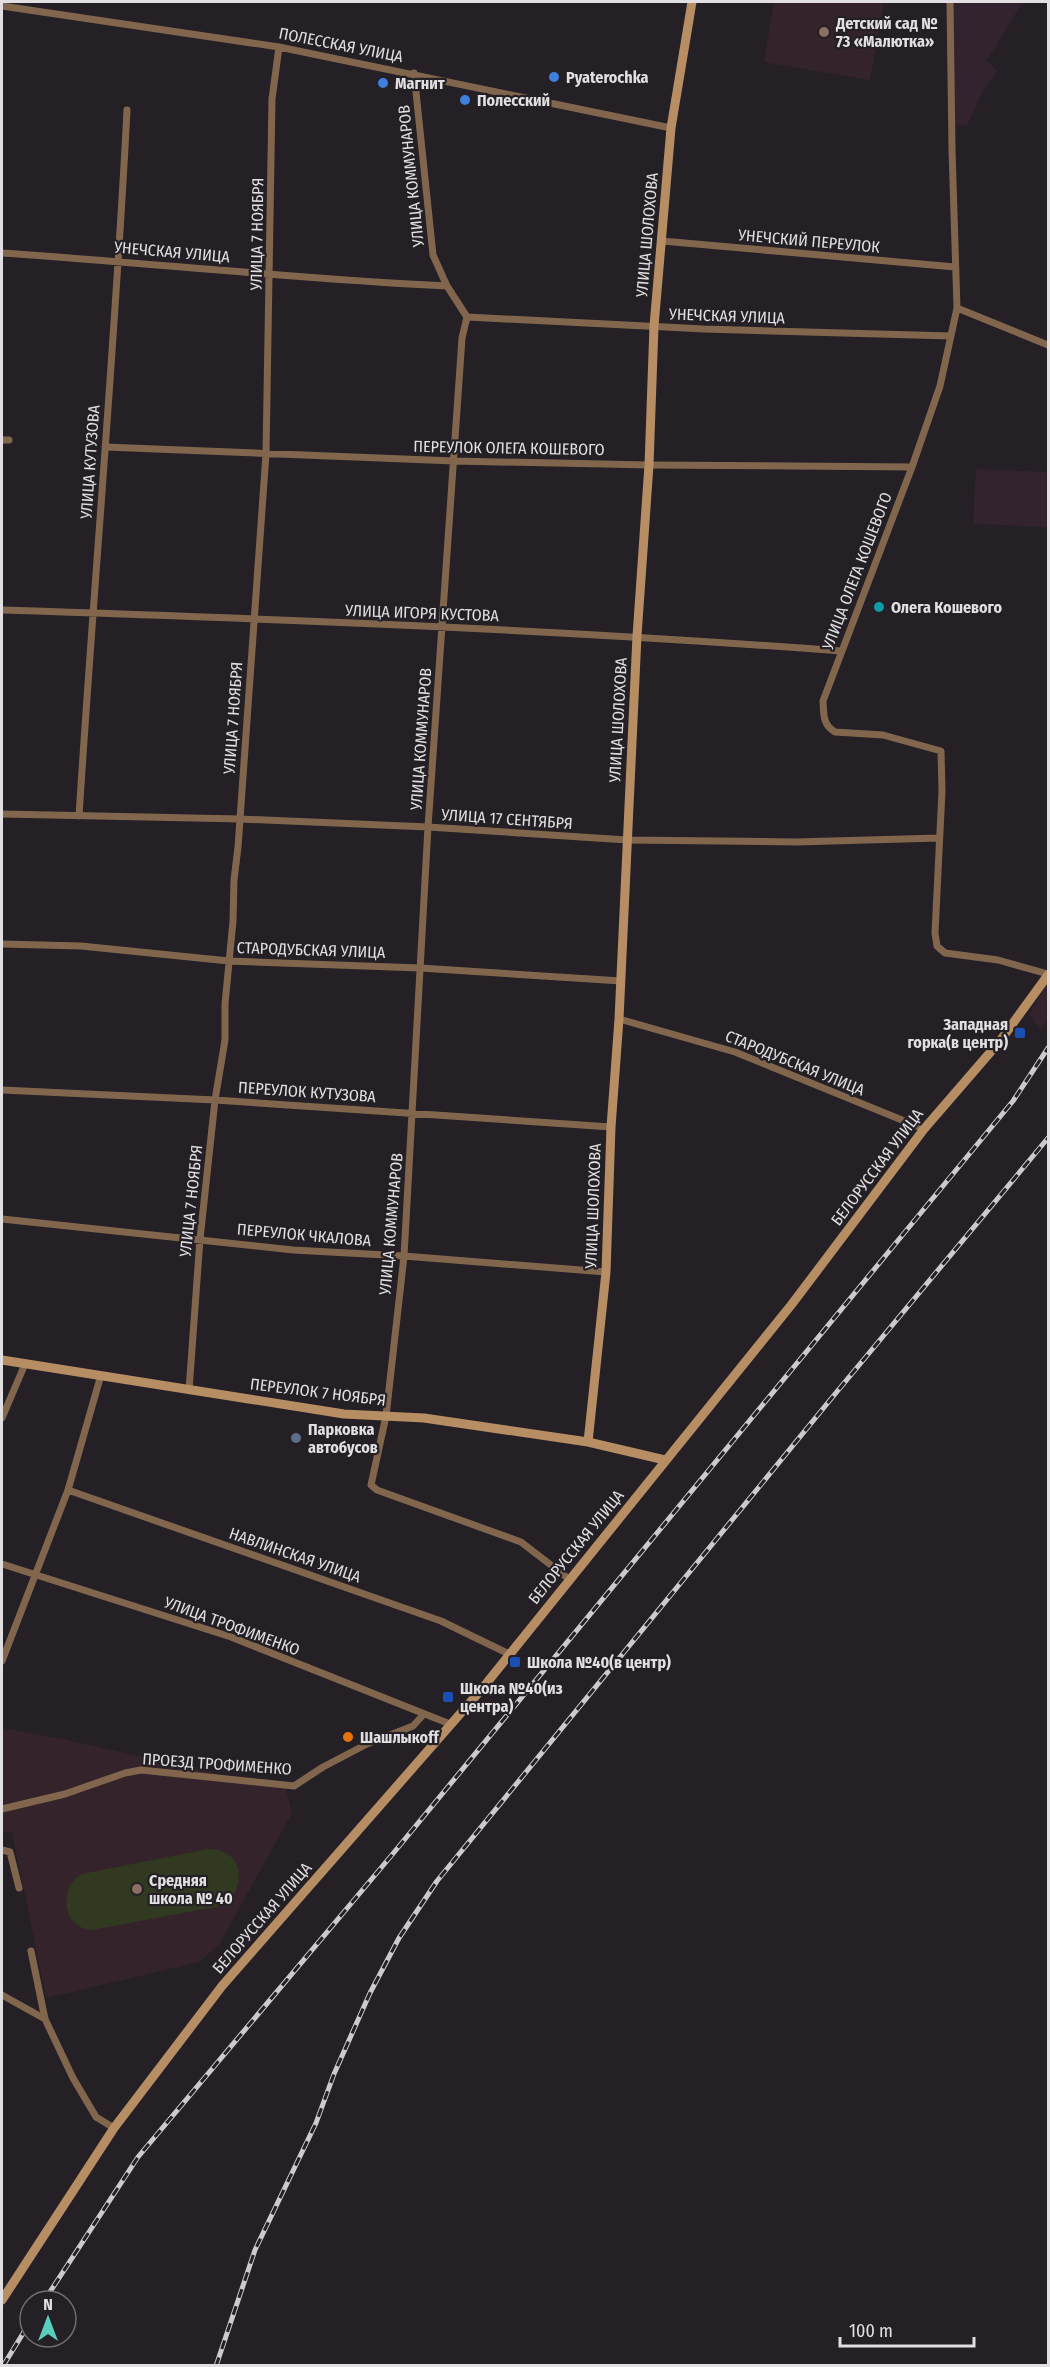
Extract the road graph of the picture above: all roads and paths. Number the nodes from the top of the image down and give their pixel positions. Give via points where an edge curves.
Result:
1 (692, 2) edge
2 (950, 2) edge
3 (2, 6) edge
4 (279, 47) junction
5 (414, 73) junction
6 (126, 110) dead end
7 (671, 128) junction
8 (662, 242) junction
9 (2, 253) edge
10 (119, 261) junction
11 (955, 267) junction
12 (270, 275) junction
13 (447, 286) junction
14 (957, 308) junction
15 (467, 317) junction
16 (654, 326) junction
17 (951, 336) junction
18 (1048, 345) edge
19 (105, 447) junction
20 (266, 454) junction
21 (454, 461) junction
22 (649, 465) junction
23 (912, 467) junction
24 (2, 610) edge
25 (92, 613) junction
26 (253, 618) junction
27 (443, 626) junction
28 (638, 636) junction
29 (842, 651) junction
30 (2, 814) edge
31 (80, 816) junction
32 (240, 819) junction
33 (428, 827) junction
34 (939, 838) junction
35 (627, 840) junction
36 (2, 944) edge
37 (229, 961) junction
38 (420, 968) junction
39 (1048, 975) edge
40 (621, 981) junction
41 (619, 1019) junction
42 (2, 1090) edge
43 (214, 1100) junction
44 (413, 1112) junction
45 (611, 1127) junction
46 (924, 1129) junction
47 (2, 1219) edge
48 (200, 1239) junction
49 (404, 1256) junction
50 (606, 1272) junction
51 (2, 1360) edge
52 (25, 1364) junction
53 (101, 1375) junction
54 (189, 1390) junction
55 (386, 1416) junction
56 (2, 1418) edge
57 (588, 1442) junction
58 (665, 1460) junction
59 (68, 1490) junction
60 (2, 1564) edge
61 (36, 1575) junction
62 (569, 1579) junction
63 (509, 1654) junction
64 (2, 1661) edge
65 (424, 1714) junction
66 (450, 1724) junction
67 (2, 1809) edge
68 (2, 1850) edge
69 (19, 1888) dead end
70 (31, 1951) dead end
71 (2, 1995) edge
72 (45, 2019) junction
73 (114, 2128) junction
74 (2, 2300) edge

1 - 7 street, УЛИЦА ШОЛОХОВА
2 - 11 street, УЛИЦА ОЛЕГА КОШЕВОГО
3 - 4 street, ПОЛЕССКАЯ УЛИЦА
4 - 5 street, ПОЛЕССКАЯ УЛИЦА
4 - 12 street, УЛИЦА 7 НОЯБРЯ via 272,99
5 - 7 street, ПОЛЕССКАЯ УЛИЦА
5 - 13 street, УЛИЦА КОММУНАРОВ via 433,255
6 - 10 street, УЛИЦА КУТУЗОВА
7 - 8 street, УЛИЦА ШОЛОХОВА
8 - 11 street, УНЕЧСКИЙ ПЕРЕУЛОК
8 - 16 street, УЛИЦА ШОЛОХОВА
9 - 10 street, УНЕЧСКАЯ УЛИЦА
10 - 12 street, УНЕЧСКАЯ УЛИЦА
10 - 19 street, УЛИЦА КУТУЗОВА
11 - 14 street, УЛИЦА ОЛЕГА КОШЕВОГО
12 - 13 street, УНЕЧСКАЯ УЛИЦА
12 - 20 street, УЛИЦА 7 НОЯБРЯ
13 - 15 street, УЛИЦА КОММУНАРОВ
14 - 17 street, УЛИЦА ОЛЕГА КОШЕВОГО
14 - 18 street
15 - 16 street, УНЕЧСКАЯ УЛИЦА
15 - 21 street, УЛИЦА КОММУНАРОВ via 462,338
16 - 17 street, УНЕЧСКАЯ УЛИЦА
16 - 22 street, УЛИЦА ШОЛОХОВА
17 - 23 street, УЛИЦА ОЛЕГА КОШЕВОГО via 940,386
19 - 20 street, ПЕРЕУЛОК ОЛЕГА КОШЕВОГО
19 - 25 street, УЛИЦА КУТУЗОВА
20 - 21 street, ПЕРЕУЛОК ОЛЕГА КОШЕВОГО
20 - 26 street, УЛИЦА 7 НОЯБРЯ
21 - 22 street, ПЕРЕУЛОК ОЛЕГА КОШЕВОГО
21 - 27 street, УЛИЦА КОММУНАРОВ
22 - 23 street, ПЕРЕУЛОК ОЛЕГА КОШЕВОГО
22 - 28 street, УЛИЦА ШОЛОХОВА
23 - 29 street, УЛИЦА ОЛЕГА КОШЕВОГО
24 - 25 street, УЛИЦА ИГОРЯ КУСТОВА
25 - 26 street, УЛИЦА ИГОРЯ КУСТОВА
25 - 31 street, УЛИЦА КУТУЗОВА
26 - 27 street, УЛИЦА ИГОРЯ КУСТОВА
26 - 32 street, УЛИЦА 7 НОЯБРЯ
27 - 28 street, УЛИЦА ИГОРЯ КУСТОВА
27 - 33 street, УЛИЦА КОММУНАРОВ
28 - 29 street, УЛИЦА ИГОРЯ КУСТОВА
28 - 35 street, УЛИЦА ШОЛОХОВА
29 - 34 street, УЛИЦА ОЛЕГА КОШЕВОГО via 824,701 824,721 835,732 883,735 941,751
30 - 31 street, УЛИЦА 17 СЕНТЯБРЯ
31 - 32 street, УЛИЦА 17 СЕНТЯБРЯ
32 - 33 street, УЛИЦА 17 СЕНТЯБРЯ
32 - 37 street, УЛИЦА 7 НОЯБРЯ
33 - 35 street, УЛИЦА 17 СЕНТЯБРЯ
33 - 38 street, УЛИЦА КОММУНАРОВ
34 - 35 street, УЛИЦА 17 СЕНТЯБРЯ via 796,842
34 - 39 street, УЛИЦА ОЛЕГА КОШЕВОГО via 937,946 945,953 998,960
35 - 40 street, УЛИЦА ШОЛОХОВА
36 - 37 street, СТАРОДУБСКАЯ УЛИЦА via 81,946
37 - 38 street, СТАРОДУБСКАЯ УЛИЦА
37 - 43 street, УЛИЦА 7 НОЯБРЯ via 225,1040
38 - 40 street, СТАРОДУБСКАЯ УЛИЦА
38 - 44 street, УЛИЦА КОММУНАРОВ
39 - 46 street, БЕЛОРУССКАЯ УЛИЦА via 1000,1041
40 - 41 street, УЛИЦА ШОЛОХОВА
41 - 45 street, УЛИЦА ШОЛОХОВА
41 - 46 street, СТАРОДУБСКАЯ УЛИЦА via 735,1052
42 - 43 street, ПЕРЕУЛОК КУТУЗОВА
43 - 44 street, ПЕРЕУЛОК КУТУЗОВА
43 - 48 street, УЛИЦА 7 НОЯБРЯ
44 - 45 street, ПЕРЕУЛОК КУТУЗОВА
44 - 49 street, УЛИЦА КОММУНАРОВ
45 - 50 street, УЛИЦА ШОЛОХОВА
46 - 58 street, БЕЛОРУССКАЯ УЛИЦА via 792,1304
47 - 48 street, ПЕРЕУЛОК ЧКАЛОВА
48 - 49 street, ПЕРЕУЛОК ЧКАЛОВА via 293,1250
48 - 54 street, УЛИЦА 7 НОЯБРЯ
49 - 50 street, ПЕРЕУЛОК ЧКАЛОВА
49 - 55 street, УЛИЦА КОММУНАРОВ
50 - 57 street, УЛИЦА ШОЛОХОВА
51 - 52 street, ПЕРЕУЛОК 7 НОЯБРЯ
52 - 53 street, ПЕРЕУЛОК 7 НОЯБРЯ
52 - 56 street
53 - 54 street, ПЕРЕУЛОК 7 НОЯБРЯ
53 - 59 street
54 - 55 street, ПЕРЕУЛОК 7 НОЯБРЯ via 344,1414
55 - 57 street, ПЕРЕУЛОК 7 НОЯБРЯ
55 - 62 street, УЛИЦА КОММУНАРОВ via 371,1481 373,1488 521,1542
57 - 58 street, ПЕРЕУЛОК 7 НОЯБРЯ
58 - 62 street, БЕЛОРУССКАЯ УЛИЦА
59 - 61 street
59 - 63 street, НАВЛИНСКАЯ УЛИЦА via 441,1621
60 - 61 street, УЛИЦА ТРОФИМЕНКО
61 - 64 street
61 - 65 street, УЛИЦА ТРОФИМЕНКО via 231,1637
62 - 63 street, БЕЛОРУССКАЯ УЛИЦА
63 - 66 street, БЕЛОРУССКАЯ УЛИЦА
65 - 66 street, УЛИЦА ТРОФИМЕНКО
65 - 67 street, ПРОЕЗД ТРОФИМЕНКО via 413,1726 367,1744 294,1786 141,1770
66 - 73 street, БЕЛОРУССКАЯ УЛИЦА via 222,1986
68 - 69 street via 10,1852
70 - 72 street
71 - 72 street
72 - 73 street via 96,2117
73 - 74 street, БЕЛОРУССКАЯ УЛИЦА

